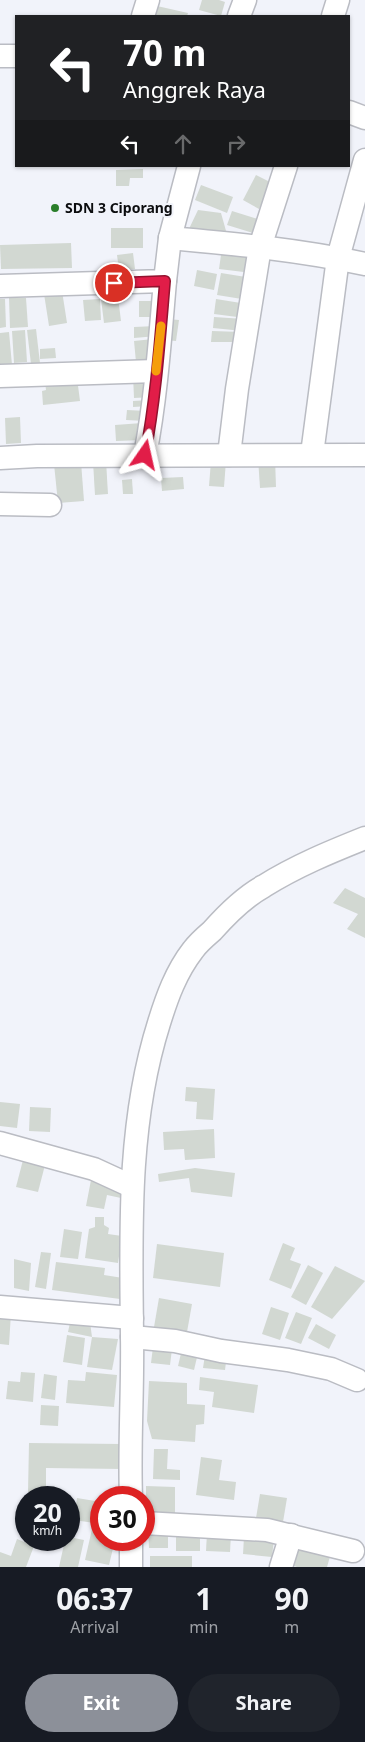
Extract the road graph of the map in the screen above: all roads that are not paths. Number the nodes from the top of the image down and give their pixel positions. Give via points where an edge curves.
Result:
1 (148, 0) edge
2 (245, 0) edge
3 (338, 0) edge
4 (143, 15) edge
5 (239, 15) edge
6 (333, 15) edge
7 (0, 56) edge
8 (15, 56) edge
9 (350, 112) edge
10 (365, 118) edge
11 (365, 160) edge
12 (189, 167) edge
13 (286, 167) edge
14 (170, 238) junction
15 (260, 246) junction
16 (338, 258) junction
17 (365, 264) edge
18 (165, 281) junction
19 (0, 286) edge
20 (156, 371) junction
21 (0, 376) edge
22 (229, 454) junction
23 (312, 454) junction
24 (364, 454) dead end
25 (145, 455) junction
26 (0, 458) edge
27 (0, 504) edge
28 (50, 505) dead end
29 (365, 838) edge
30 (0, 1144) edge
31 (131, 1186) junction
32 (0, 1307) edge
33 (132, 1328) junction
34 (357, 1380) dead end
35 (131, 1486) edge
36 (155, 1524) edge
37 (291, 1535) junction
38 (131, 1551) edge
39 (352, 1551) dead end
40 (131, 1567) edge
41 (281, 1567) edge

1 - 4 street
2 - 5 street
3 - 6 street
7 - 8 street
9 - 10 street
11 - 16 street
12 - 14 street
13 - 15 street
14 - 15 street
14 - 18 street
15 - 16 street
15 - 22 street
16 - 17 street
16 - 23 street
18 - 19 street
18 - 20 street
20 - 21 street
20 - 25 street
22 - 23 street
22 - 25 street
23 - 24 street
25 - 26 street
27 - 28 street
29 - 31 street via 263,886 230,912 193,950 173,981 154,1038 141,1094
30 - 31 street via 94,1169
31 - 33 street
32 - 33 street
33 - 34 street via 221,1351 331,1369
33 - 35 street
36 - 37 street via 267,1530
37 - 39 street
37 - 41 street
38 - 40 street

